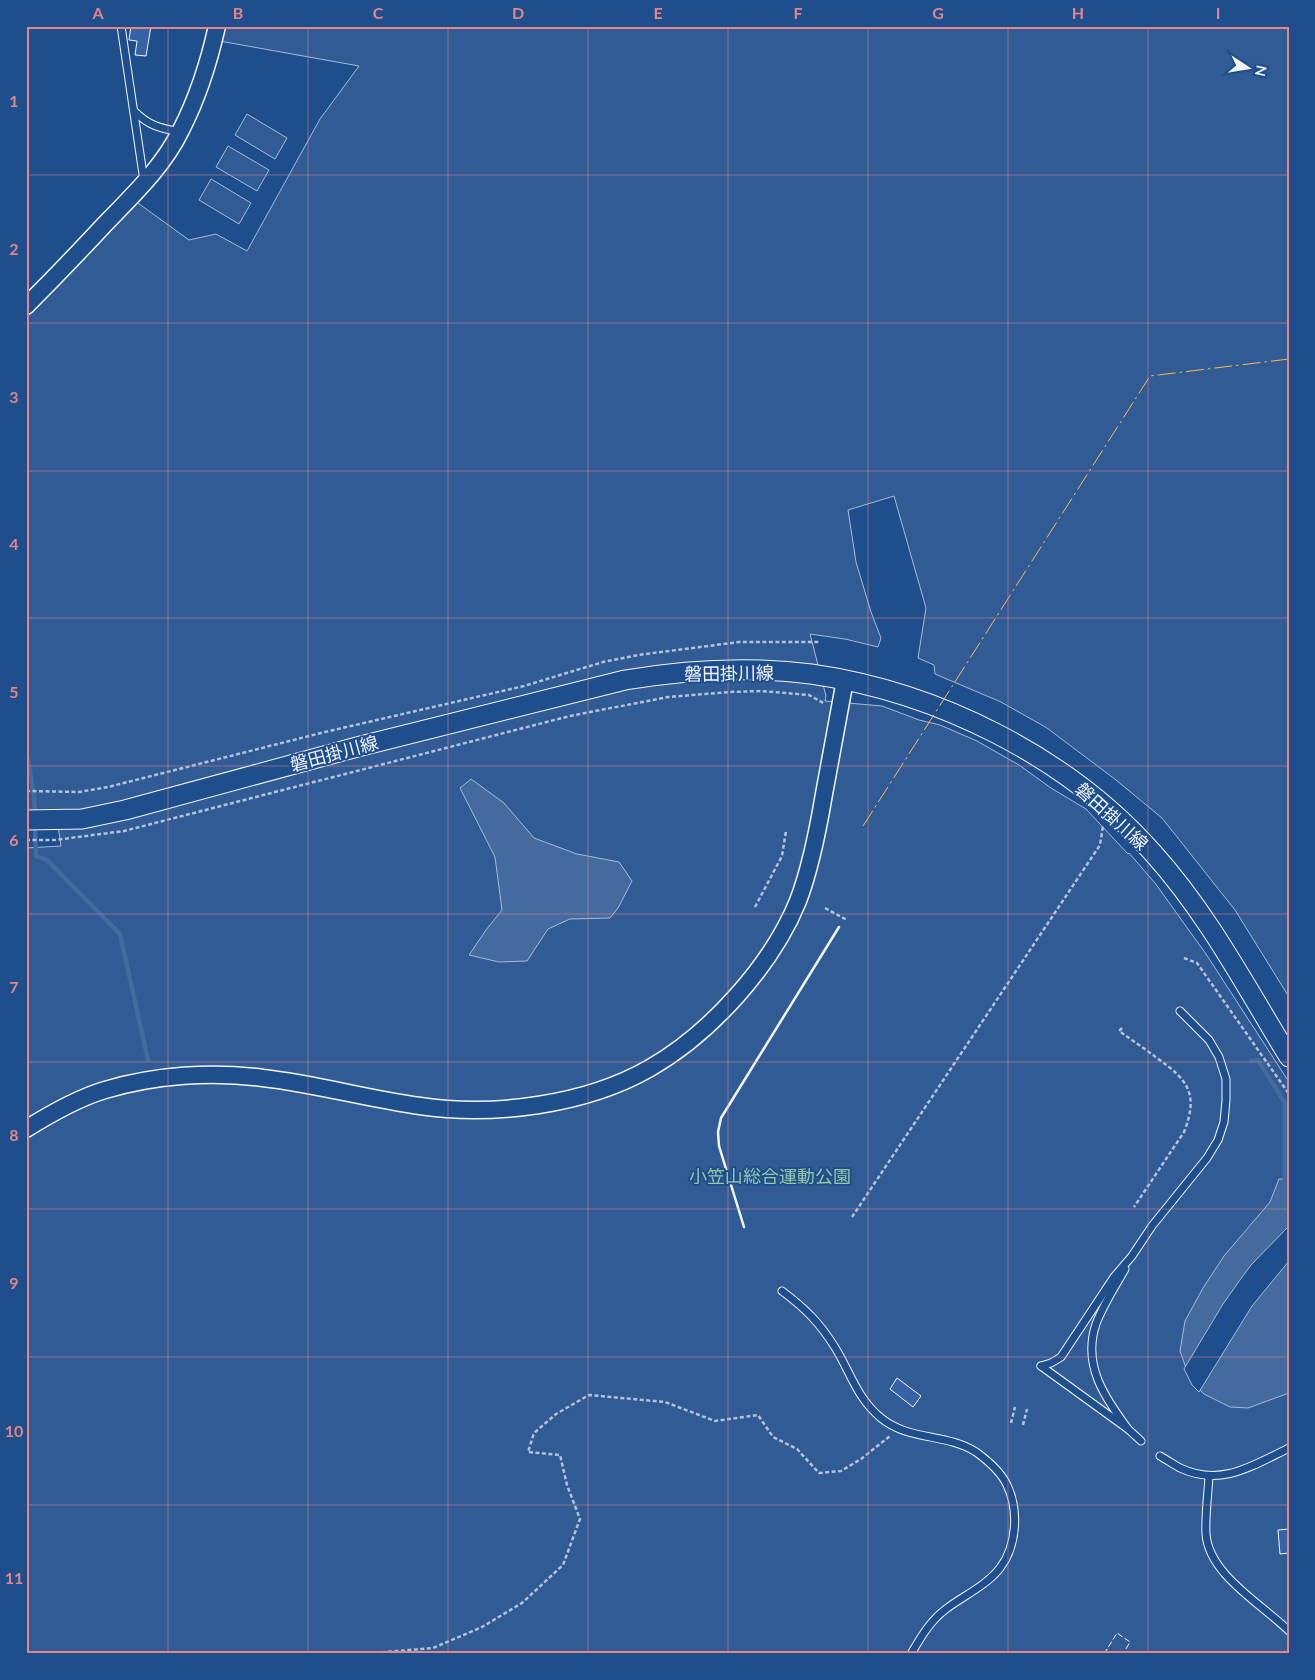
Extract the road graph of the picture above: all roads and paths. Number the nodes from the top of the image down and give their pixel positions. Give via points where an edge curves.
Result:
1 (120, 26) edge
2 (217, 26) edge
3 (133, 111) junction
4 (181, 132) junction
5 (144, 184) junction
6 (26, 306) edge
7 (819, 642) dead end
8 (845, 680) junction
9 (827, 706) dead end
10 (26, 791) edge
11 (26, 820) edge
12 (1104, 822) dead end
13 (786, 832) dead end
14 (26, 840) edge
15 (755, 907) dead end
16 (826, 908) dead end
17 (847, 920) dead end
18 (1184, 958) dead end
19 (1180, 1011) dead end
20 (1122, 1028) dead end
21 (1289, 1057) edge
22 (1289, 1094) edge
23 (26, 1129) edge
24 (1134, 1207) dead end
25 (852, 1217) dead end
26 (1132, 1256) junction
27 (782, 1291) dead end
28 (1015, 1407) dead end
29 (1027, 1409) dead end
30 (1011, 1423) dead end
31 (1023, 1425) dead end
32 (899, 1429) junction
33 (1128, 1429) junction
34 (1141, 1441) dead end
35 (1289, 1448) edge
36 (1160, 1456) dead end
37 (1210, 1476) junction
38 (1289, 1631) edge
39 (362, 1654) edge
40 (912, 1654) edge

1 - 3 lane
2 - 4 street via 204,76
3 - 4 lane via 157,127
3 - 5 lane
4 - 5 street
5 - 6 street
7 - 10 path via 739,642 629,656 515,688 324,732 108,788 79,792
8 - 11 main road, 磐田掛川線 via 809,674 728,671 661,674 625,680 361,746 125,810 82,819
8 - 21 main road, 磐田掛川線 via 889,691 969,720 1039,757 1100,803 1153,853 1203,916
8 - 23 street via 815,845 787,923 763,964 738,994 711,1022 650,1068 578,1096 498,1110 421,1107 262,1077 204,1074 169,1077 104,1090 56,1111
9 - 14 path via 809,695 761,691 699,694 626,704 124,831 55,840
12 - 25 path via 1100,845
13 - 15 path via 782,856
16 - 17 path
18 - 22 path via 1197,963
19 - 26 lane via 1209,1040 1219,1057 1226,1079 1224,1122 1208,1158 1152,1226
20 - 24 path via 1119,1031 1176,1072 1187,1086 1191,1104 1184,1132
26 - 33 lane via 1097,1321 1092,1342 1093,1365 1100,1387
26 - 33 lane via 1114,1277 1061,1357 1042,1366
27 - 32 lane via 814,1318 827,1335 867,1404 882,1419
28 - 30 path
29 - 31 path
32 - 39 path via 861,1460 841,1471 819,1472 797,1449 773,1437 758,1415 715,1421 665,1402 589,1395 556,1414 534,1433 528,1452 560,1455 580,1519 563,1565 522,1603 482,1627 433,1648
32 - 40 lane via 957,1442 978,1454 1006,1483 1014,1509 1013,1538 1001,1567 935,1618 925,1629
33 - 34 lane
35 - 37 lane via 1236,1473
36 - 37 lane via 1181,1468
37 - 38 lane via 1206,1536 1215,1562 1227,1578

